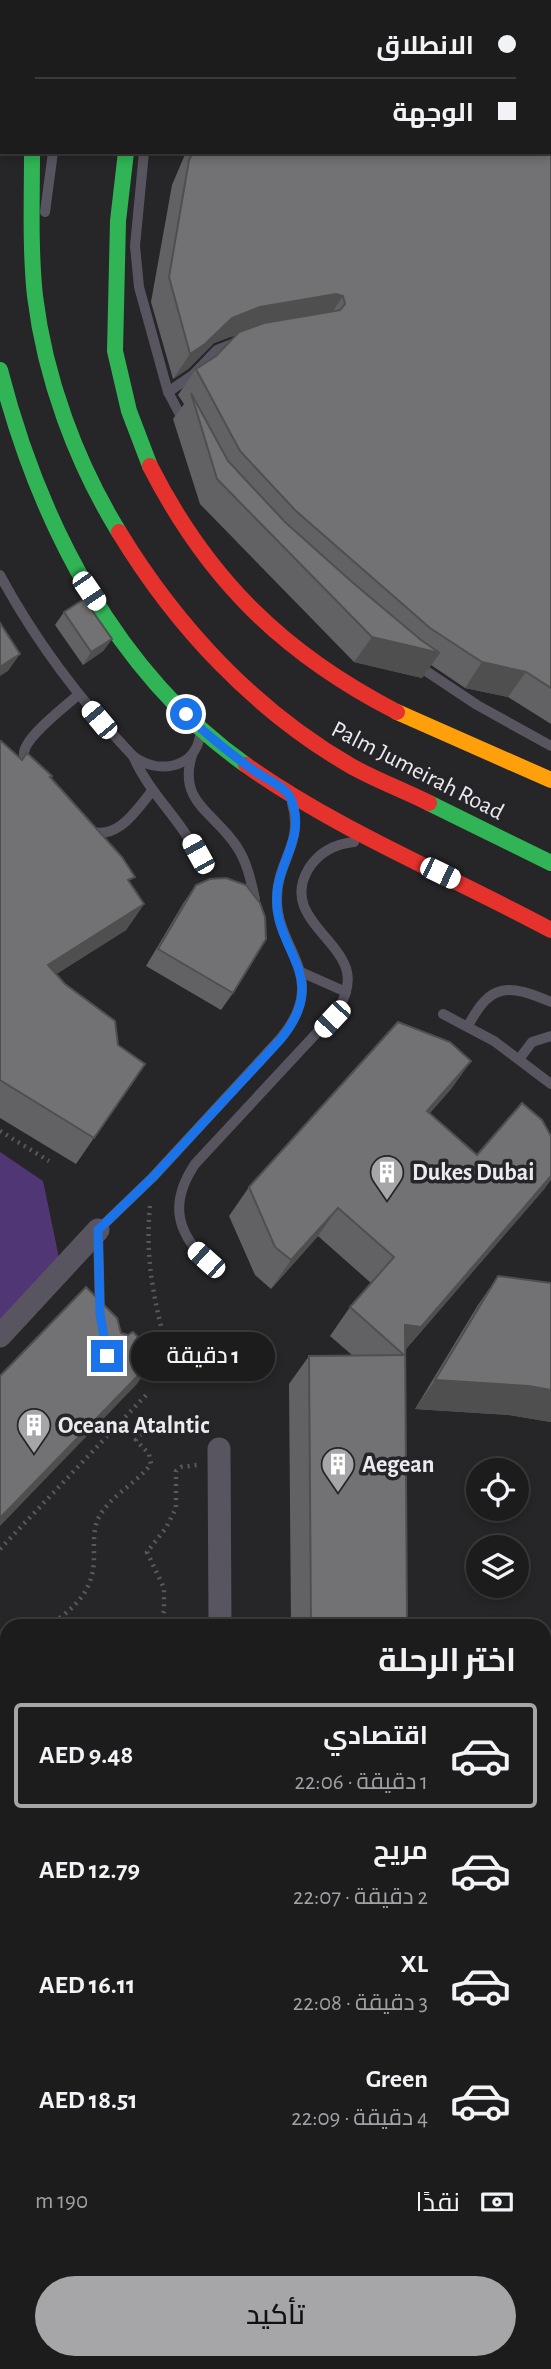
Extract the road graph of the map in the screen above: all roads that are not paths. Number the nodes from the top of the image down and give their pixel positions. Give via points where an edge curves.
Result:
1 (32, 154) edge
2 (53, 154) edge
3 (126, 154) edge
4 (144, 154) edge
5 (101, 265) dead end
6 (33, 268) junction
7 (244, 340) edge
8 (115, 356) junction
9 (0, 370) edge
10 (167, 392) junction
11 (189, 433) dead end
12 (0, 575) edge
13 (408, 659) edge
14 (78, 695) junction
15 (202, 730) junction
16 (551, 746) edge
17 (192, 755) junction
18 (133, 756) junction
19 (36, 778) edge
20 (551, 779) edge
21 (152, 791) junction
22 (289, 795) junction
23 (80, 826) edge
24 (372, 840) junction
25 (198, 854) dead end
26 (551, 863) edge
27 (254, 899) edge
28 (551, 930) edge
29 (301, 972) junction
30 (346, 992) junction
31 (551, 1002) edge
32 (443, 1014) dead end
33 (468, 1026) junction
34 (551, 1035) edge
35 (520, 1058) junction
36 (551, 1084) edge
37 (98, 1230) junction
38 (206, 1260) dead end
39 (102, 1327) edge
40 (0, 1336) edge
41 (219, 1456) road end
42 (220, 1619) edge

1 - 6 main road, Palm Jumeirah Road
2 - 6 lane
3 - 8 main road, Palm Jumeirah Road via 118,217
4 - 10 lane via 136,260
5 - 8 main road
6 - 26 main road, Palm Jumeirah Road via 47,360 80,459 142,572 200,645 269,709 345,762
7 - 10 lane via 217,350 193,375
8 - 20 main road, Palm Jumeirah Road via 146,460 170,508 235,595 313,663 357,691 403,716
9 - 15 main road via 30,471 67,552 141,664
10 - 11 lane
12 - 14 lane via 40,643
13 - 16 lane
14 - 18 lane
14 - 19 lane via 25,747 26,762
15 - 17 lane
15 - 22 main road
17 - 18 lane via 169,768 143,764
17 - 27 lane via 188,767 192,794 237,846
18 - 21 lane
21 - 23 lane via 123,825 113,830 97,834
21 - 25 lane
22 - 24 main road
22 - 29 lane via 295,817 294,840 278,883 277,912
24 - 28 main road
24 - 30 lane via 326,850 306,873 302,889 310,920 342,959
29 - 30 lane
29 - 37 lane via 299,1009 292,1025 153,1177
30 - 38 lane via 332,1019 185,1179 179,1196 183,1232
31 - 33 lane via 516,991 497,991 481,1002
32 - 33 lane
33 - 35 lane
34 - 35 lane via 532,1042
35 - 36 lane
37 - 39 lane
37 - 40 street
41 - 42 street

